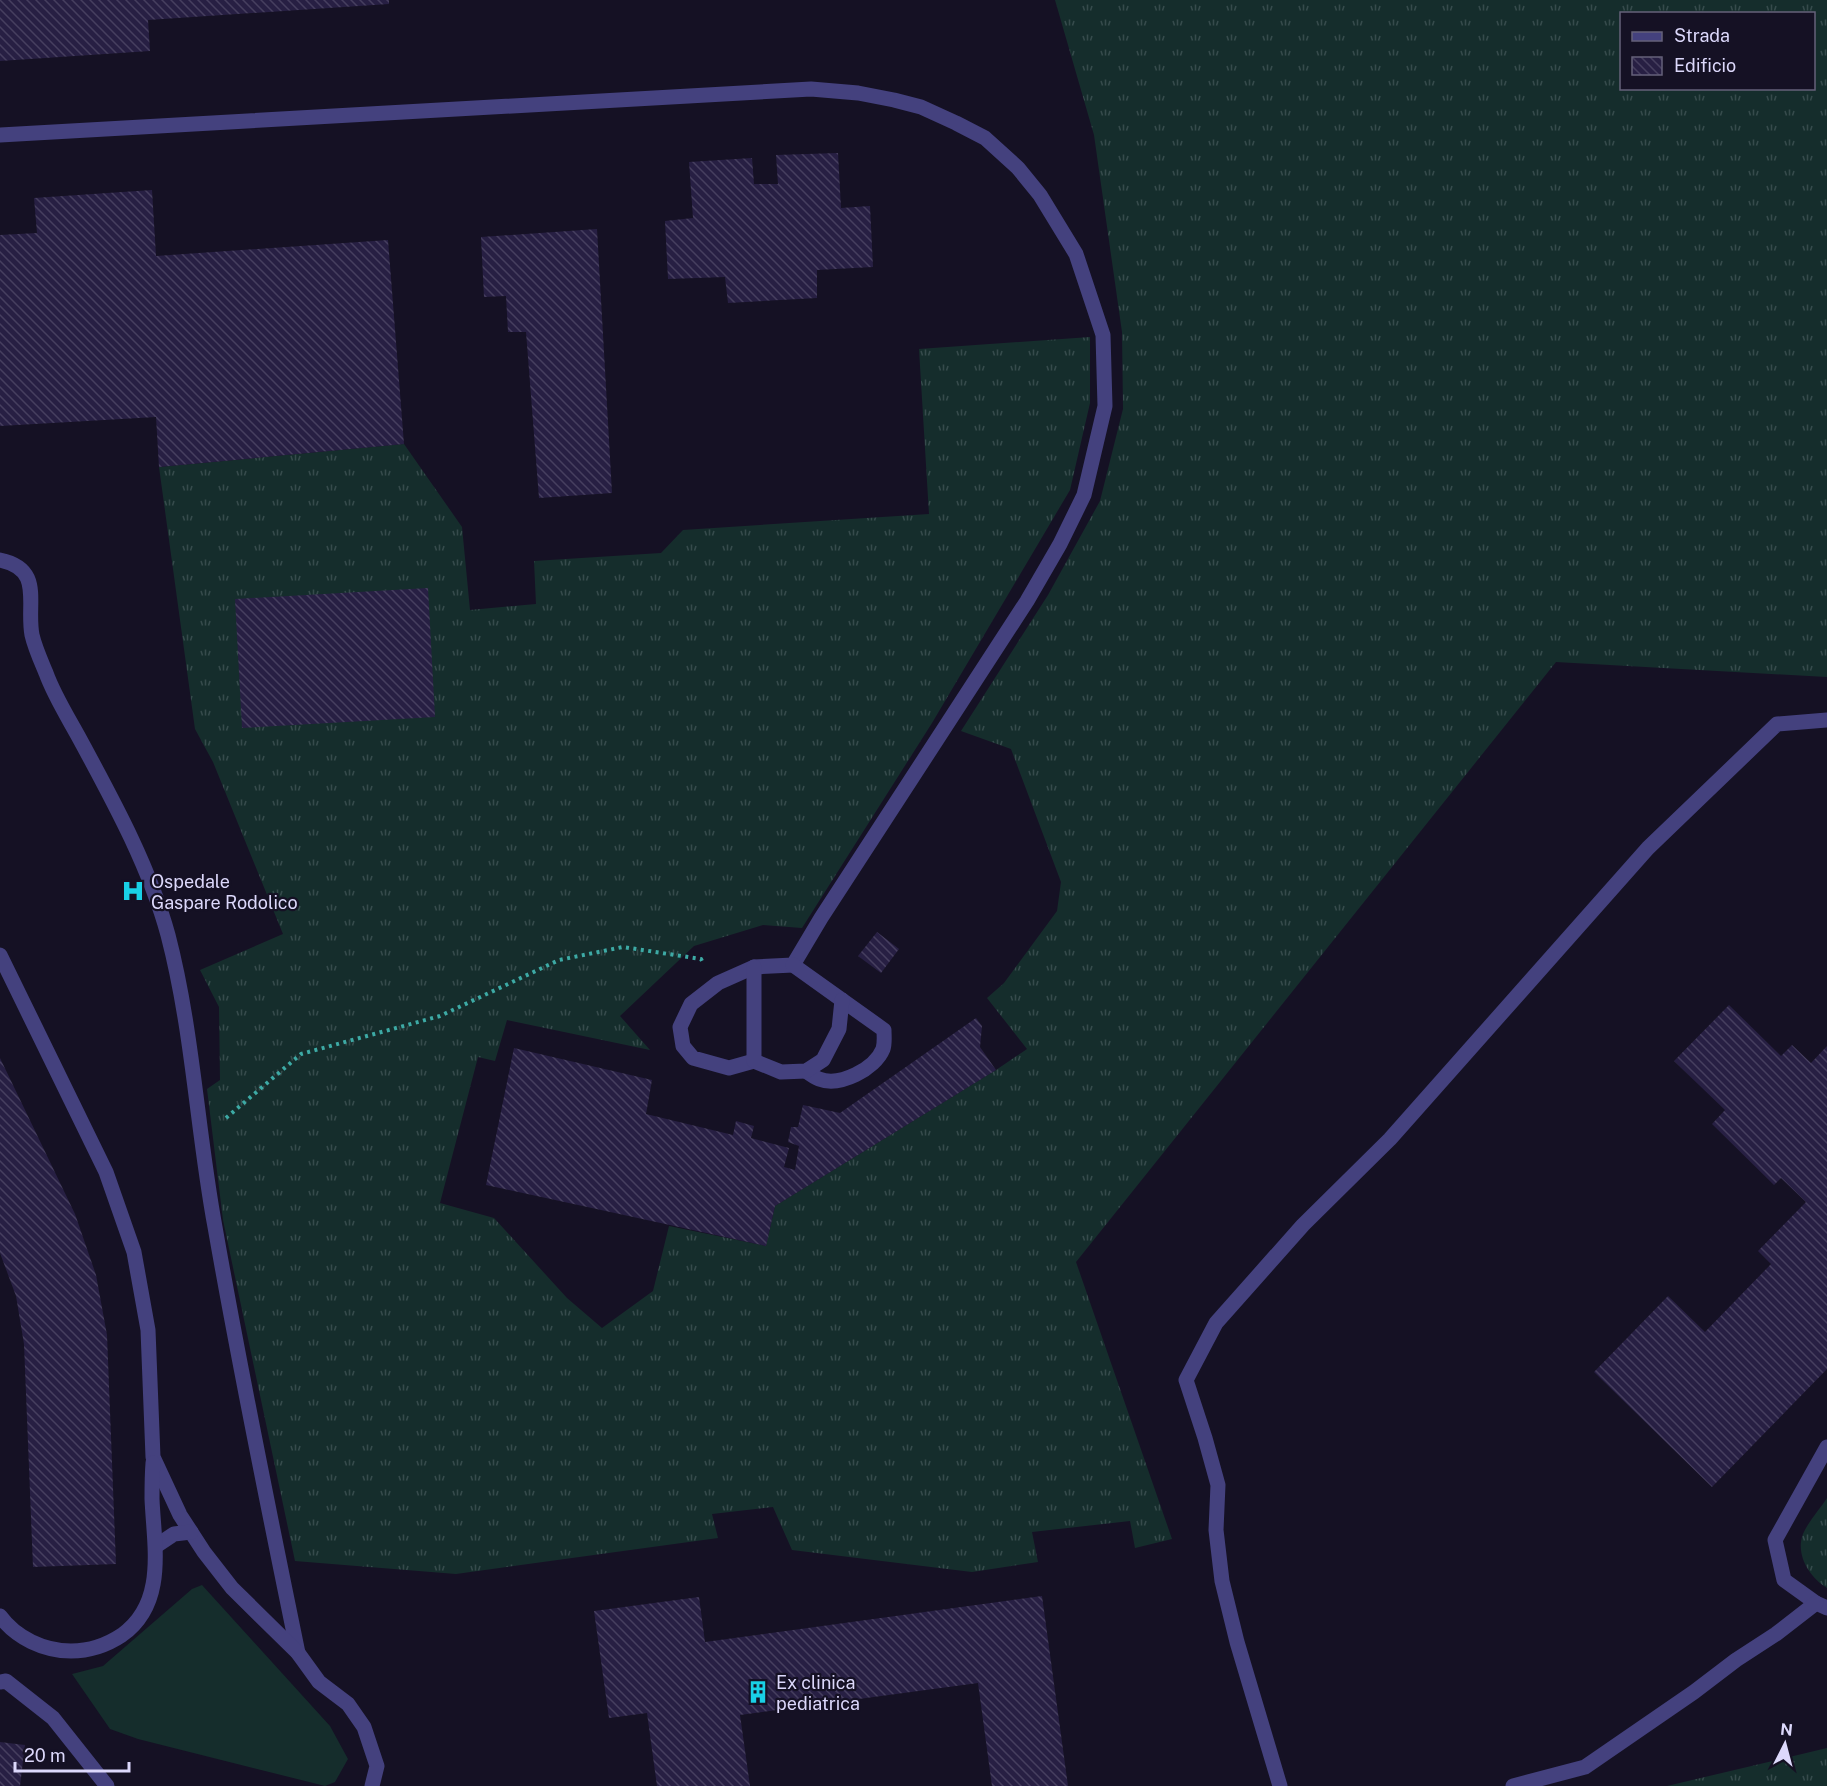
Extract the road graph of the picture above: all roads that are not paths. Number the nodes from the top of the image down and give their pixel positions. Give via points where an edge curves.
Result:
1 (0, 135) edge
2 (0, 560) edge
3 (1827, 720) edge
4 (0, 956) edge
5 (793, 965) junction
6 (754, 968) junction
7 (842, 1000) junction
8 (754, 1061) junction
9 (806, 1071) junction
10 (1827, 1447) edge
11 (153, 1457) junction
12 (191, 1532) junction
13 (156, 1546) junction
14 (1821, 1606) edge
15 (0, 1616) edge
16 (298, 1653) junction
17 (0, 1682) edge
18 (107, 1786) edge
19 (372, 1786) edge
20 (1280, 1786) edge
21 (1514, 1786) edge

1 - 5 lane via 811,89 858,93 921,108 985,138 1018,168 1040,195 1076,254 1103,335 1105,406 1084,495 1027,602
2 - 16 lane via 12,562 28,577 32,634 47,676 116,805 155,894 168,935 186,1020 216,1235
3 - 20 lane via 1777,724 1648,848 1397,1131 1303,1225 1216,1323 1186,1380 1218,1485 1216,1530 1222,1581
4 - 11 lane via 106,1172 134,1252 148,1330
5 - 6 lane
5 - 7 lane
6 - 8 lane
6 - 8 lane via 718,983 691,1004 680,1027 683,1046 693,1058 729,1068
7 - 9 lane via 839,1029 823,1060
7 - 9 lane via 884,1030 884,1047 874,1064 834,1081 819,1079
8 - 9 lane via 781,1072
10 - 14 lane via 1775,1540 1784,1580
11 - 12 lane
11 - 13 lane
12 - 13 lane via 174,1534
12 - 16 lane via 231,1588
13 - 15 lane via 154,1588 145,1611 132,1628 111,1643 82,1651 54,1651 29,1641
14 - 21 lane via 1736,1659 1585,1767
16 - 19 lane via 319,1682 348,1704 364,1727 377,1766
17 - 18 lane via 6,1681 53,1718

